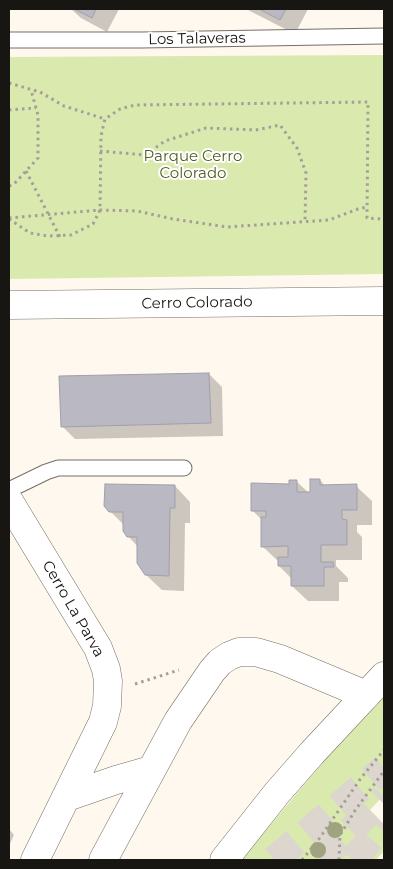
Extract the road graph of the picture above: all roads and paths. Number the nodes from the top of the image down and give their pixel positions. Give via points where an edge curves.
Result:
1 (384, 36) edge
2 (9, 40) edge
3 (9, 83) edge
4 (32, 90) junction
5 (36, 108) junction
6 (9, 110) edge
7 (105, 119) junction
8 (100, 151) junction
9 (26, 171) junction
10 (9, 186) edge
11 (367, 207) junction
12 (100, 210) junction
13 (48, 214) junction
14 (9, 218) edge
15 (384, 219) edge
16 (305, 222) junction
17 (60, 236) junction
18 (384, 301) edge
19 (9, 305) edge
20 (184, 468) dead end
21 (9, 490) edge
22 (9, 501) edge
23 (212, 671) junction
24 (375, 686) edge
25 (108, 693) junction
26 (384, 750) edge
27 (151, 770) junction
28 (384, 770) edge
29 (67, 797) junction
30 (35, 860) edge
31 (103, 860) edge
32 (224, 860) edge
33 (302, 860) edge
34 (339, 860) edge

1 - 2 lane, Los Talaveras
3 - 4 path
4 - 5 path
4 - 7 path via 64,106
5 - 6 path
5 - 9 path via 38,158
7 - 8 path
7 - 11 path via 120,109 135,105 368,102
8 - 12 path
8 - 16 path via 145,155 165,141 206,128 256,130 280,125 297,148 306,173
9 - 10 path
9 - 13 path
11 - 15 path via 367,218
11 - 16 path via 329,220
12 - 13 path
12 - 16 path via 138,210 173,219 228,226
12 - 17 path via 93,224 71,235
13 - 14 path
13 - 17 path
14 - 17 path via 30,233
18 - 19 street, Cerro Colorado
20 - 21 lane via 58,468
22 - 25 street, Cerro La Parva via 98,648 106,669
23 - 24 street via 229,656 256,652
23 - 25 path via 194,668 174,670
23 - 27 street via 178,721
24 - 32 street via 283,786
25 - 29 street, Cerro La Parva via 103,722
26 - 33 path via 360,778
27 - 29 street
27 - 31 street
28 - 34 path via 340,835
29 - 30 street, Cerro La Parva

